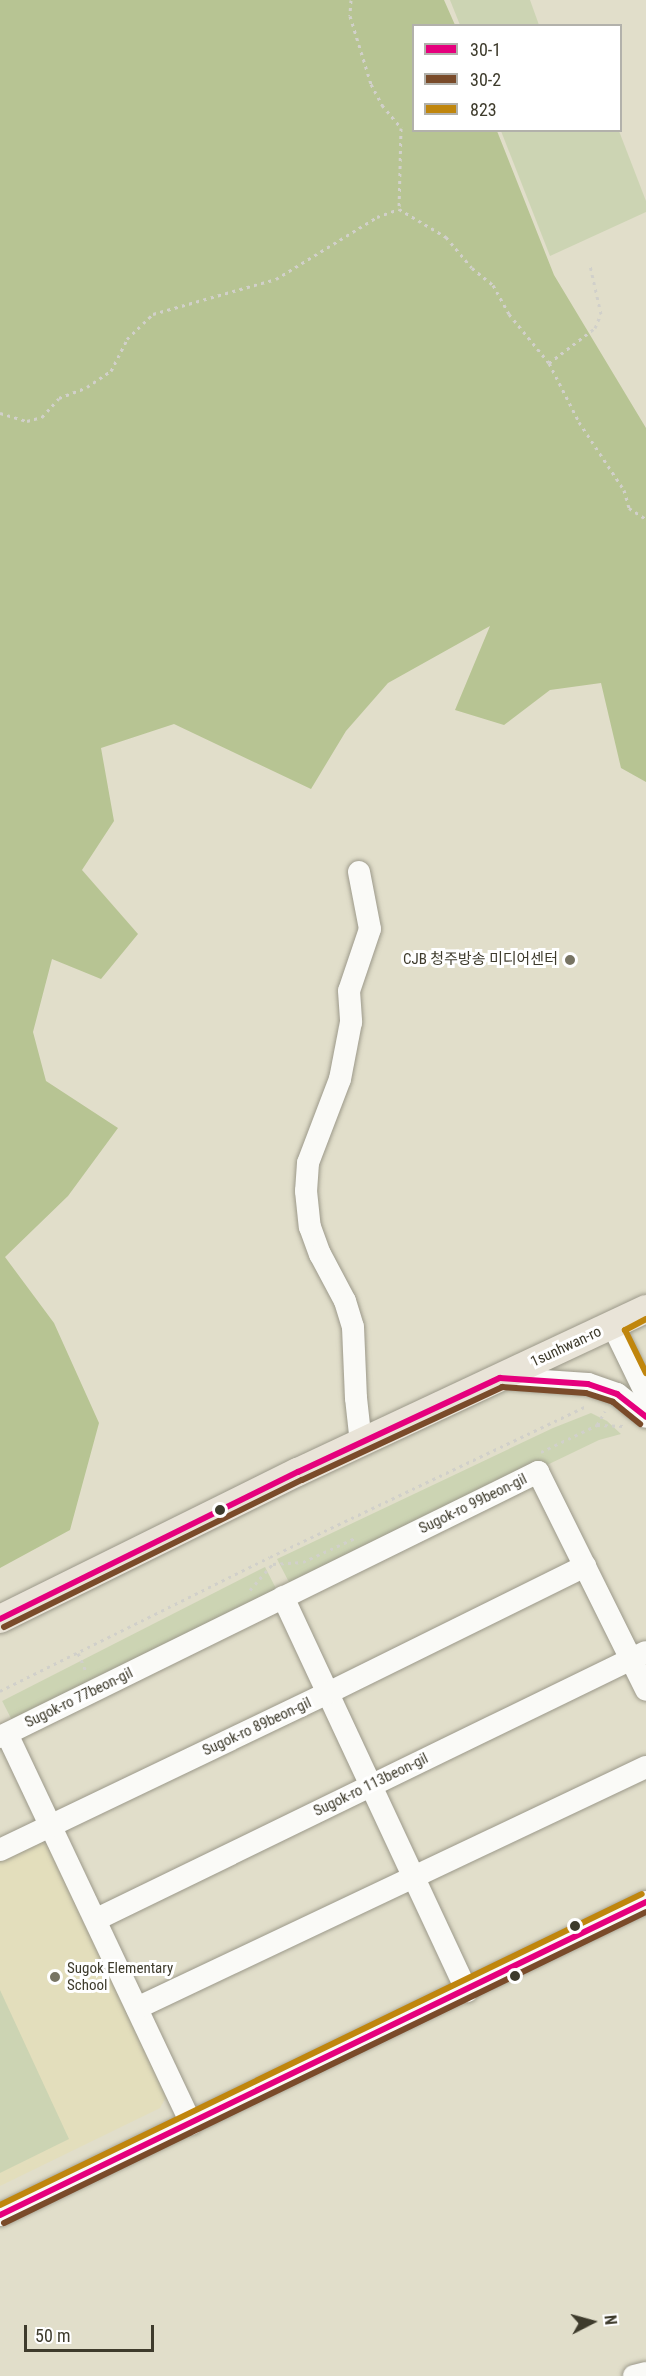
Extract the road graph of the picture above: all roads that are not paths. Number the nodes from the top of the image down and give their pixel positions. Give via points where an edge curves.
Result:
1 (358, 872) dead end
2 (646, 1309) edge
3 (613, 1326) junction
4 (500, 1378) junction
5 (646, 1394) edge
6 (638, 1421) edge
7 (361, 1443) junction
8 (585, 1566) junction
9 (283, 1597) junction
10 (0, 1619) edge
11 (639, 1656) edge
12 (646, 1690) edge
13 (328, 1694) junction
14 (4, 1735) edge
15 (646, 1767) edge
16 (372, 1785) junction
17 (51, 1825) junction
18 (0, 1850) edge
19 (415, 1877) junction
20 (646, 1902) edge
21 (97, 1919) junction
22 (467, 1990) junction
23 (137, 2008) junction
24 (191, 2124) junction
25 (0, 2216) edge
26 (646, 2373) edge
27 (634, 2376) edge

1 - 7 street via 369,929 349,991 351,1022 340,1079 308,1163 306,1191 310,1227 353,1327
2 - 3 main road, 1sunhwan-ro
3 - 4 main road, 1sunhwan-ro
3 - 5 street
4 - 6 street via 588,1384 617,1394
4 - 7 main road, 1sunhwan-ro
7 - 10 main road, 1sunhwan-ro
8 - 9 street, Sugok-ro 99beon-gil via 538,1472
8 - 11 street, Sugok-ro 99beon-gil
8 - 13 street, Sugok-ro 89beon-gil
9 - 13 street, Sugok-ro 89beon-gil
9 - 14 street, Sugok-ro 77beon-gil
11 - 12 street, Sugok-ro 99beon-gil
11 - 16 street, Sugok-ro 113beon-gil
13 - 16 street, Sugok-ro 89beon-gil
13 - 17 street, Sugok-ro 89beon-gil
14 - 17 street, Sugok-ro 77beon-gil
15 - 19 street
16 - 19 street, Sugok-ro 89beon-gil
16 - 21 street, Sugok-ro 113beon-gil
17 - 18 street
17 - 21 street, Sugok-ro 77beon-gil
19 - 22 street, Sugok-ro 89beon-gil
19 - 23 street
20 - 22 street
21 - 23 street, Sugok-ro 77beon-gil
22 - 24 street
23 - 24 street, Sugok-ro 77beon-gil
24 - 25 street
26 - 27 street

